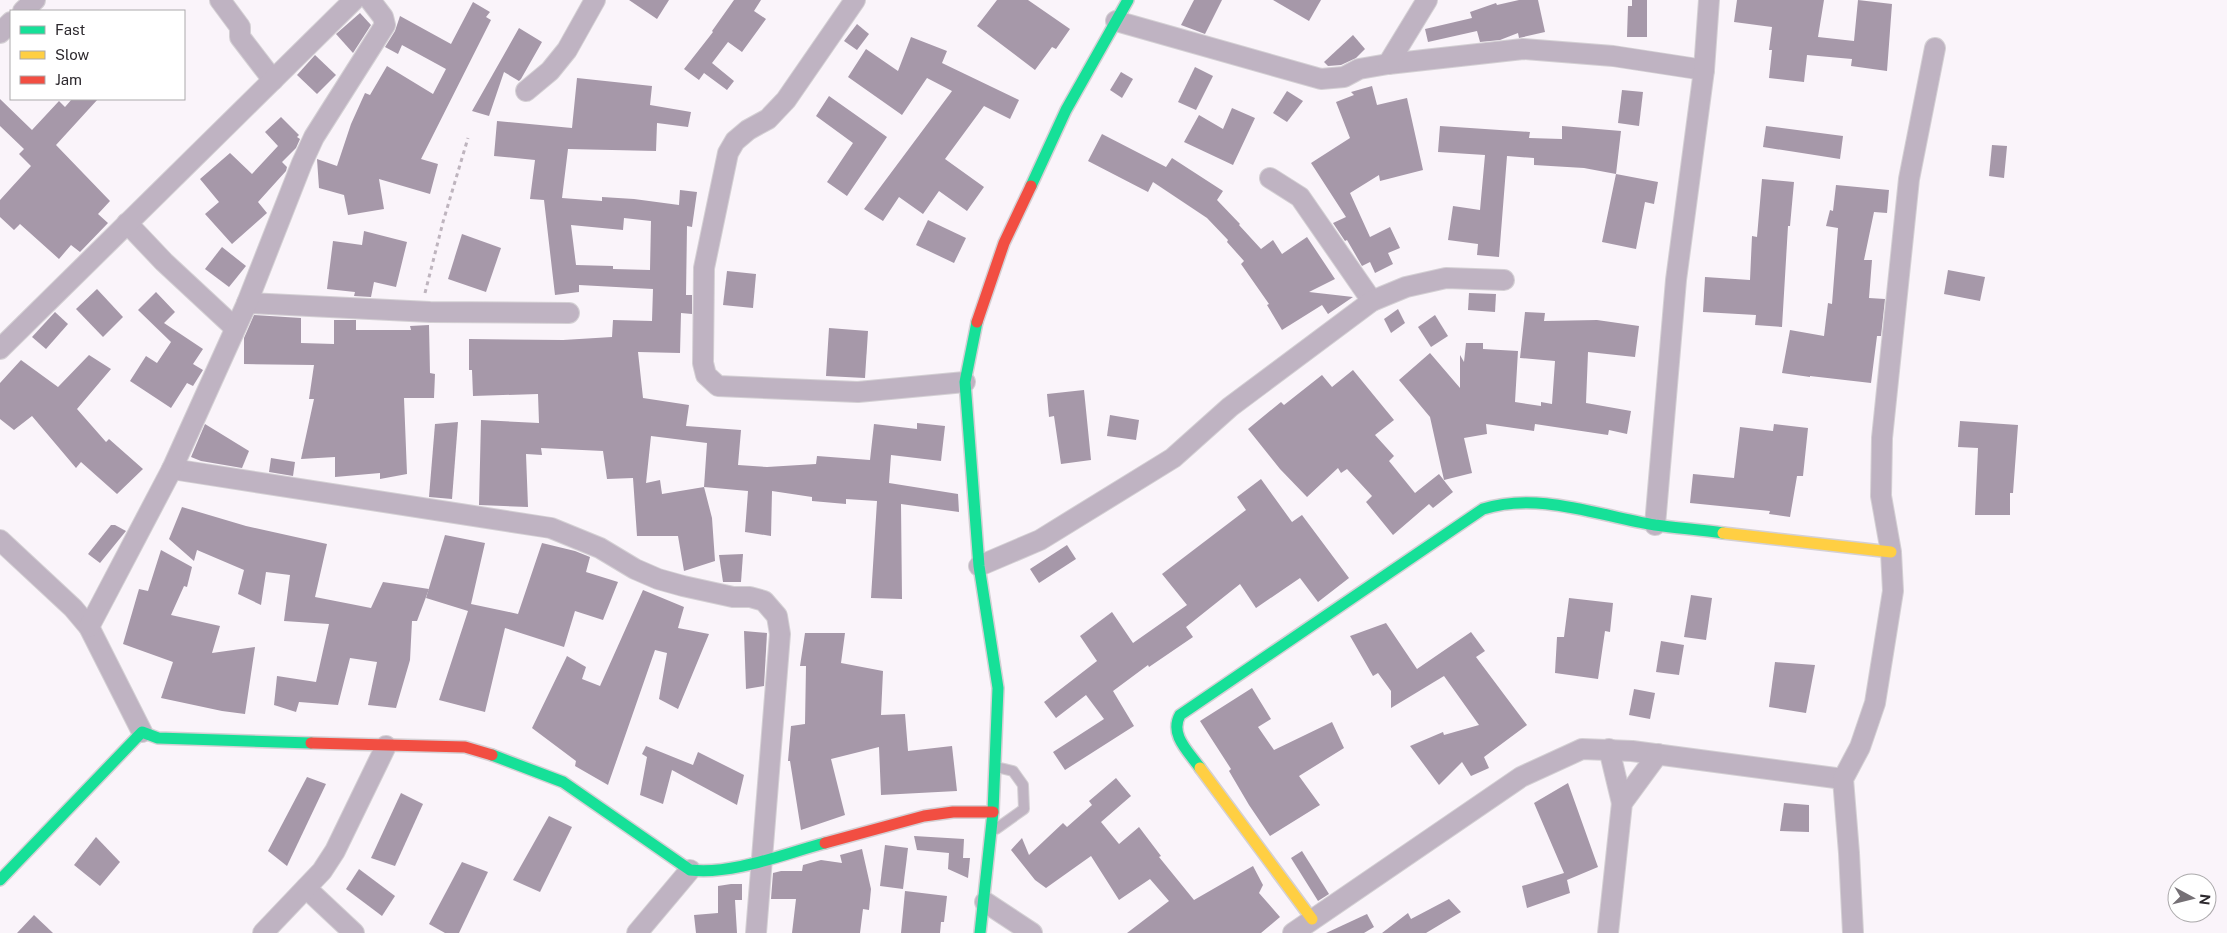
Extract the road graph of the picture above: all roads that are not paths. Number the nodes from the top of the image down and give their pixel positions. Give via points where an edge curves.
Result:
1 (35, 0) edge
2 (220, 0) edge
3 (354, 0) edge
4 (370, 0) edge
5 (595, 0) edge
6 (855, 0) edge
7 (1128, 0) edge
8 (1427, 0) edge
9 (1709, 0) edge
10 (24, 10) edge
11 (1116, 21) junction
12 (10, 23) edge
13 (0, 33) edge
14 (1935, 48) dead end
15 (1388, 64) junction
16 (1704, 70) junction
17 (273, 80) junction
18 (526, 91) dead end
19 (1270, 178) dead end
20 (127, 223) junction
21 (1504, 280) dead end
22 (1372, 302) junction
23 (247, 303) junction
24 (569, 313) dead end
25 (235, 328) junction
26 (0, 348) edge
27 (965, 382) junction
28 (172, 469) junction
29 (1655, 525) junction
30 (3, 550) edge
31 (1892, 552) junction
32 (979, 566) junction
33 (89, 627) junction
34 (142, 732) junction
35 (386, 746) junction
36 (1609, 750) junction
37 (1658, 754) junction
38 (995, 767) junction
39 (1843, 779) junction
40 (1622, 803) junction
41 (993, 812) junction
42 (991, 833) junction
43 (760, 861) junction
44 (690, 870) junction
45 (0, 880) edge
46 (306, 888) junction
47 (985, 902) junction
48 (1312, 919) junction
49 (263, 933) edge
50 (354, 933) edge
51 (637, 933) edge
52 (756, 933) edge
53 (980, 933) edge
54 (1032, 933) edge
55 (1293, 933) edge
56 (1608, 933) edge
57 (1853, 933) edge

1 - 10 street
2 - 17 street via 240,27 240,37
3 - 17 street
4 - 23 street via 383,16 385,25 314,137
5 - 18 street via 561,57
6 - 27 street via 786,100 768,118 748,130 728,153 704,268 703,363 706,376 718,386 858,392
7 - 11 street
8 - 15 street
9 - 16 street
11 - 15 street via 1321,79 1344,77 1359,69
11 - 27 street via 1066,110 1004,243 979,311
12 - 13 street
14 - 31 street via 1909,178 1882,438 1881,496
15 - 16 street via 1523,48 1613,56
16 - 29 street via 1676,280
17 - 20 street
19 - 22 street via 1300,197
20 - 25 street
20 - 26 street
21 - 22 street via 1446,278 1406,287
22 - 32 street via 1230,407 1173,458 1040,540
23 - 24 street via 430,312
23 - 25 street
25 - 28 street
27 - 32 street
28 - 33 street
28 - 43 street via 551,528 600,548 658,579 764,601 777,616 780,634
29 - 31 street
29 - 48 street via 1549,504 1502,503 1483,509 1180,715 1175,722 1175,731 1181,742
30 - 33 street via 73,608
31 - 39 street via 1893,591 1875,703 1860,746
32 - 38 street via 998,688
33 - 34 street
34 - 35 street via 158,738
34 - 45 street
35 - 44 street via 465,747 563,782
35 - 46 street via 335,851
36 - 37 street
36 - 40 street
36 - 48 street via 1582,749 1521,777
37 - 39 street
37 - 40 street
38 - 41 street
38 - 42 lane via 1013,771 1023,785 1024,809
39 - 57 street
40 - 56 street
41 - 42 street
41 - 43 street via 924,816
42 - 47 street
43 - 44 street via 706,872
43 - 52 street
44 - 51 street
46 - 49 street
46 - 50 street
47 - 53 street
47 - 54 street
48 - 55 street

